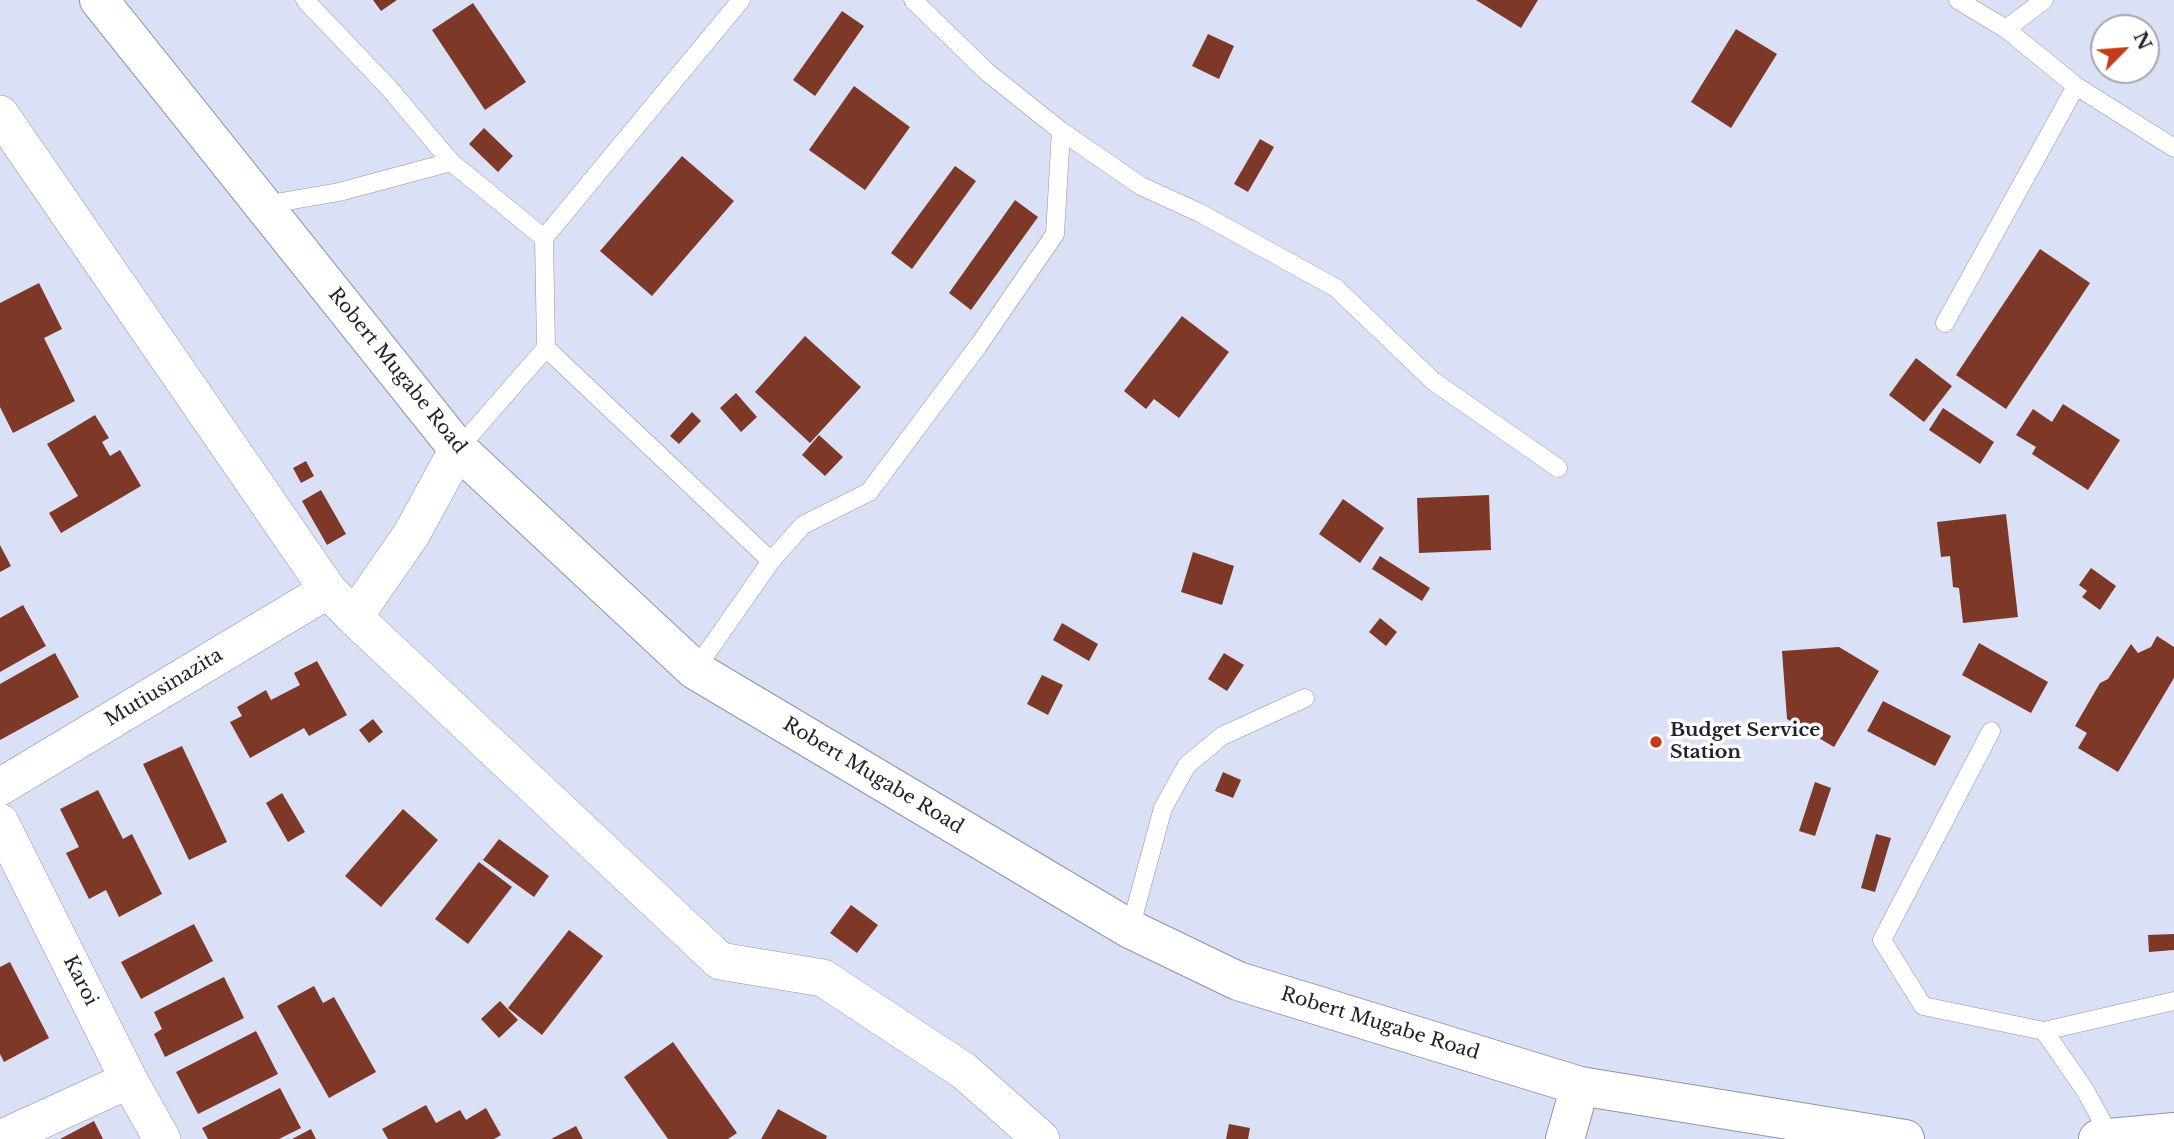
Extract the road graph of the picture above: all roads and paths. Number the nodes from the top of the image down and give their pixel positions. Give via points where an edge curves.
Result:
1 (99, 0) edge
2 (305, 0) edge
3 (741, 0) edge
4 (913, 0) edge
5 (1958, 0) edge
6 (2043, 0) edge
7 (2006, 29) junction
8 (2076, 86) junction
9 (0, 114) edge
10 (1061, 131) junction
11 (2174, 148) edge
12 (451, 162) junction
13 (263, 205) junction
14 (544, 238) junction
15 (1945, 323) dead end
16 (546, 348) junction
17 (458, 449) junction
18 (1558, 468) dead end
19 (771, 561) junction
20 (328, 590) junction
21 (354, 617) junction
22 (695, 670) junction
23 (1305, 698) dead end
24 (1991, 731) dead end
25 (0, 787) edge
26 (0, 822) edge
27 (1130, 929) junction
28 (2174, 1000) edge
29 (2044, 1031) junction
30 (129, 1080) junction
31 (1580, 1086) junction
32 (2174, 1132) edge
33 (2111, 1138) edge
34 (0, 1139) edge
35 (162, 1139) edge
36 (1041, 1139) edge
37 (1565, 1139) edge
38 (1905, 1139) edge
39 (2098, 1139) edge

1 - 13 main road, Robert Mugabe Road
2 - 12 lane
3 - 14 lane
4 - 10 lane via 987,72
5 - 7 lane
6 - 7 lane
7 - 8 lane
8 - 11 lane
8 - 15 lane
9 - 20 street
10 - 18 lane via 1141,186 1336,288 1433,381
10 - 19 lane via 1055,234 869,492 803,525
12 - 13 lane via 339,192
12 - 14 lane
13 - 17 main road, Robert Mugabe Road
14 - 16 lane
16 - 17 lane
16 - 19 lane
17 - 21 street via 411,535
17 - 22 main road, Robert Mugabe Road
19 - 22 lane
20 - 21 street
20 - 25 street, Mutiusinazita
21 - 36 street via 720,961 823,978 964,1071
22 - 27 main road, Robert Mugabe Road
23 - 27 lane via 1222,736 1187,765 1163,808
24 - 29 lane via 1882,940 1923,1006
26 - 30 street, Karoi
27 - 31 main road, Robert Mugabe Road via 1238,981
28 - 29 lane
29 - 33 lane
30 - 34 street
30 - 35 street, Karoi
31 - 37 main road
31 - 38 main road, Robert Mugabe Road
32 - 33 main road
33 - 39 main road

